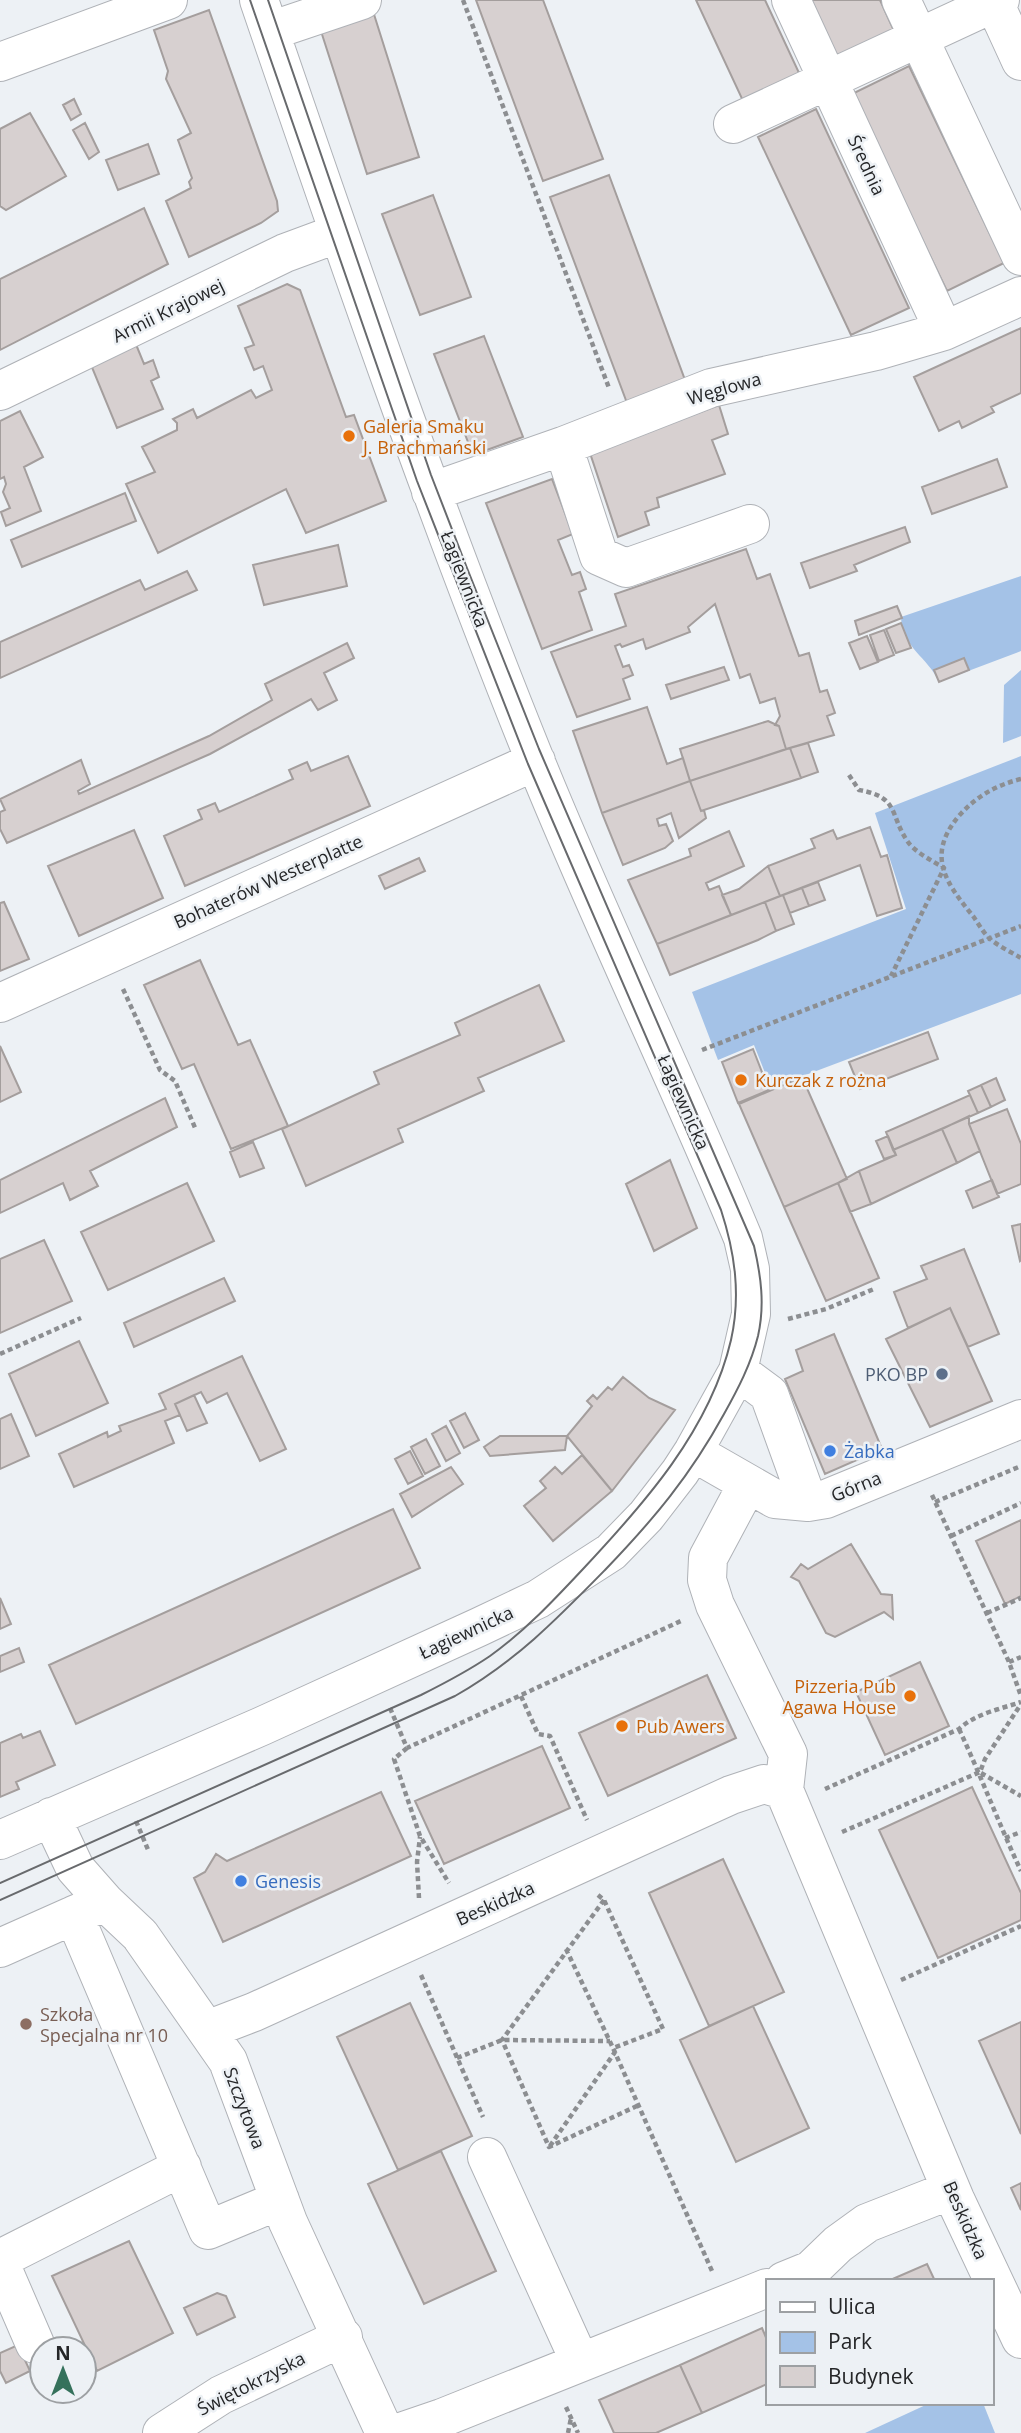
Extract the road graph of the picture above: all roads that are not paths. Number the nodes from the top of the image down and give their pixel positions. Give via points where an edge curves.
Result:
1 (168, 0) edge
2 (362, 0) edge
3 (791, 0) edge
4 (901, 0) edge
5 (996, 1) edge
6 (264, 16) edge
7 (919, 37) junction
8 (1021, 61) edge
9 (0, 62) edge
10 (828, 80) junction
11 (733, 124) dead end
12 (338, 233) junction
13 (1021, 256) edge
14 (1021, 296) edge
15 (944, 331) junction
16 (0, 391) edge
17 (563, 446) junction
18 (431, 492) junction
19 (750, 524) dead end
20 (536, 761) junction
21 (0, 1003) edge
22 (737, 1371) junction
23 (1021, 1419) edge
24 (693, 1452) junction
25 (747, 1485) junction
26 (807, 1502) junction
27 (802, 1791) junction
28 (51, 1817) junction
29 (0, 1840) edge
30 (90, 1909) junction
31 (0, 1948) edge
32 (207, 2030) junction
33 (487, 2157) dead end
34 (181, 2167) junction
35 (951, 2190) junction
36 (280, 2200) junction
37 (0, 2261) edge
38 (790, 2279) edge
39 (993, 2279) edge
40 (993, 2279) edge
41 (766, 2288) edge
42 (31, 2335) edge
43 (343, 2337) junction
44 (1021, 2339) edge
45 (580, 2362) junction
46 (162, 2433) edge
47 (385, 2433) edge
48 (398, 2433) edge

1 - 9 street
2 - 6 street
3 - 10 street, Średnia
4 - 7 street
5 - 7 street
5 - 8 street
6 - 12 street, Łagiewnicka
7 - 10 street
7 - 13 street
10 - 11 street
10 - 15 street, Średnia
12 - 16 street, Armii Krajowej via 285,253
12 - 18 street, Łagiewnicka
14 - 15 street, Węglowa
15 - 17 street, Węglowa via 711,388
17 - 18 street, Węglowa
17 - 19 street via 600,556 626,568
18 - 20 street, Łagiewnicka
20 - 21 street, Bohaterów Westerplatte
20 - 22 street, Łagiewnicka via 743,1238 750,1269 751,1314
22 - 24 street, Łagiewnicka
22 - 26 street via 769,1394
23 - 26 street, Górna via 827,1499
24 - 25 street, Górna
24 - 28 street, Łagiewnicka via 646,1516 611,1552 538,1599
25 - 26 street, Górna via 775,1499
25 - 27 street, Beskidzka via 708,1558 707,1580
27 - 32 street, Beskidzka via 764,1784 731,1794
27 - 35 street, Beskidzka via 808,1849
28 - 29 street, Łagiewnicka
28 - 30 street, Szczytowa
30 - 31 street
30 - 32 street, Szczytowa via 140,1935
30 - 34 street
32 - 36 street, Szczytowa via 228,2061
33 - 45 street
34 - 36 street via 208,2230
34 - 37 street
35 - 38 street via 867,2223 811,2270
35 - 39 street, Beskidzka
36 - 43 street, Szczytowa
37 - 42 street
40 - 44 street, Beskidzka
41 - 45 street
43 - 46 street, Świętokrzyska via 220,2395
43 - 47 street, Szczytowa
45 - 48 street

